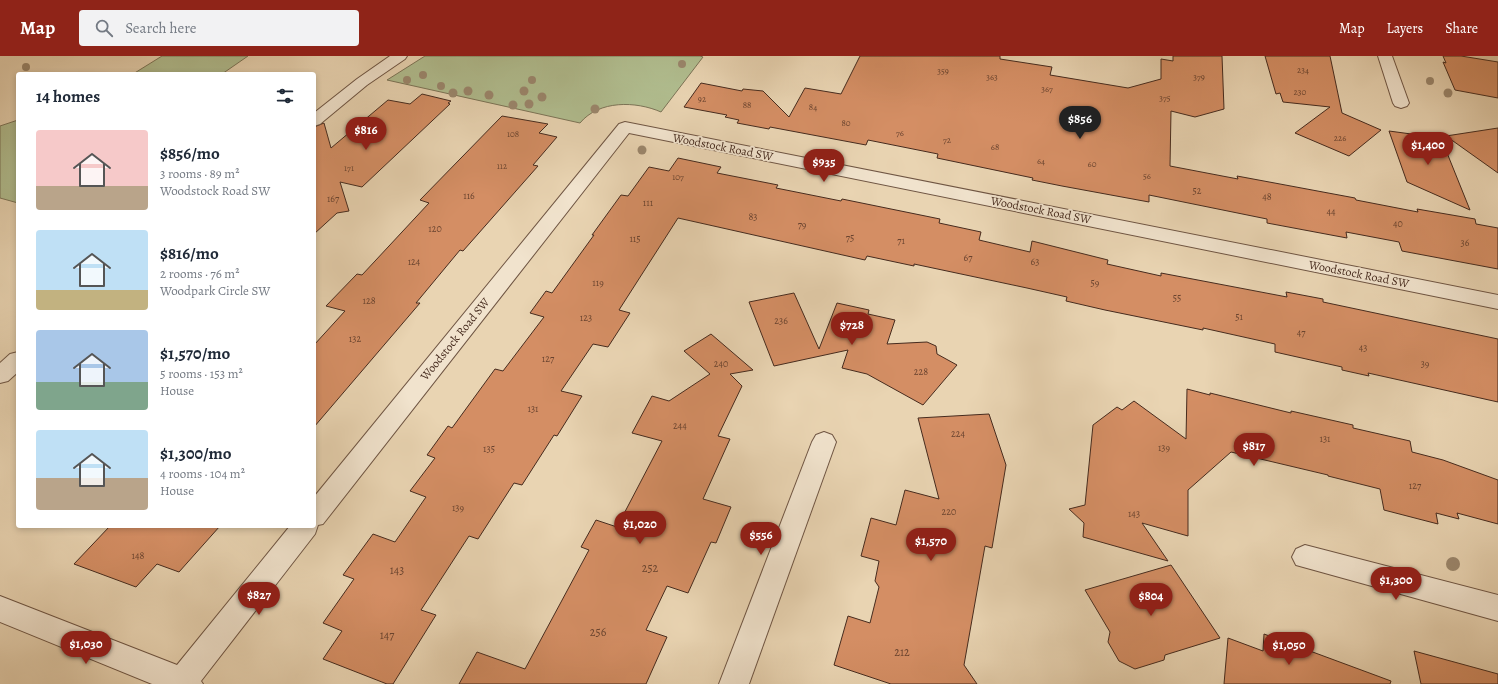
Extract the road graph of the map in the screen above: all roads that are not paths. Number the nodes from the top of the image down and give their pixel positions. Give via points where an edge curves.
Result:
1 (400, 56) edge
2 (1385, 56) edge
3 (1401, 103) dead end
4 (316, 119) edge
5 (1498, 302) edge
6 (824, 442) dead end
7 (316, 513) edge
8 (304, 528) edge
9 (1305, 557) dead end
10 (1498, 608) edge
11 (0, 609) edge
12 (185, 683) edge
13 (734, 684) edge

1 - 4 street via 362,82
2 - 3 street
5 - 7 street, Woodstock Road SW via 625,127
6 - 13 street
8 - 12 street
9 - 10 street
11 - 12 street

